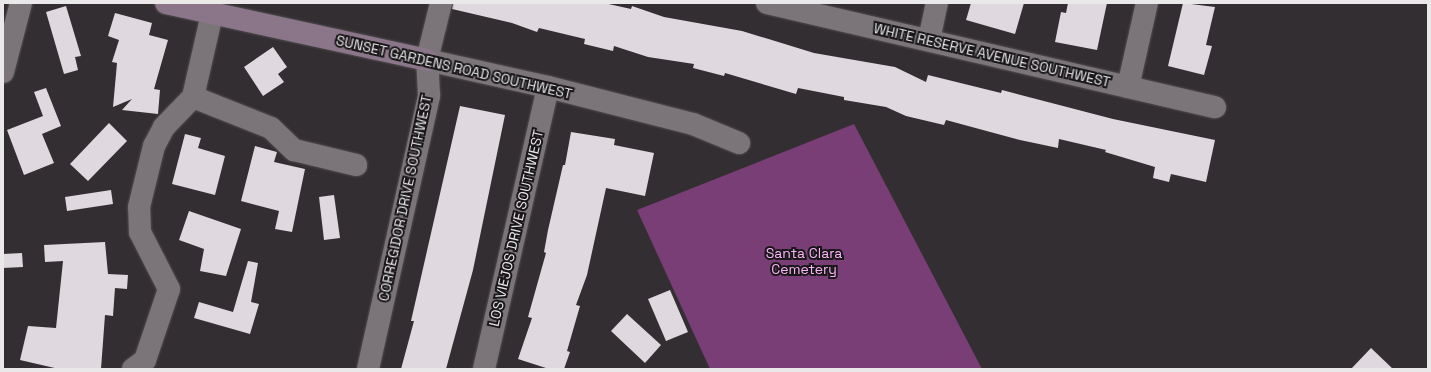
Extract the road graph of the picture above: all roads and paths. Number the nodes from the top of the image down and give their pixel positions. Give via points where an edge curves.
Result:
1 (22, 3) edge
2 (166, 3) edge
3 (441, 3) edge
4 (767, 3) edge
5 (937, 3) edge
6 (1147, 3) edge
7 (212, 14) junction
8 (929, 40) junction
9 (427, 60) junction
10 (3, 72) edge
11 (548, 86) junction
12 (1128, 87) junction
13 (194, 97) junction
14 (1216, 107) dead end
15 (739, 143) dead end
16 (356, 165) dead end
17 (133, 369) edge
18 (368, 369) edge
19 (484, 369) edge

1 - 10 street
2 - 7 street, SUNSET GARDENS ROAD SOUTHWEST
3 - 9 street, CORREGIDOR DRIVE SOUTHWEST
4 - 8 street, WHITE RESERVE AVENUE SOUTHWEST
5 - 8 street
6 - 12 street
7 - 9 street, SUNSET GARDENS ROAD SOUTHWEST
7 - 13 street
8 - 12 street, WHITE RESERVE AVENUE SOUTHWEST
9 - 11 street, SUNSET GARDENS ROAD SOUTHWEST
9 - 18 street, CORREGIDOR DRIVE SOUTHWEST via 429,96
11 - 15 street, SUNSET GARDENS ROAD SOUTHWEST via 693,124
11 - 19 street, LOS VIEJOS DRIVE SOUTHWEST
12 - 14 street, WHITE RESERVE AVENUE SOUTHWEST
13 - 16 street via 271,128 294,150
13 - 17 street via 164,127 154,146 139,207 140,232 169,289 145,360

